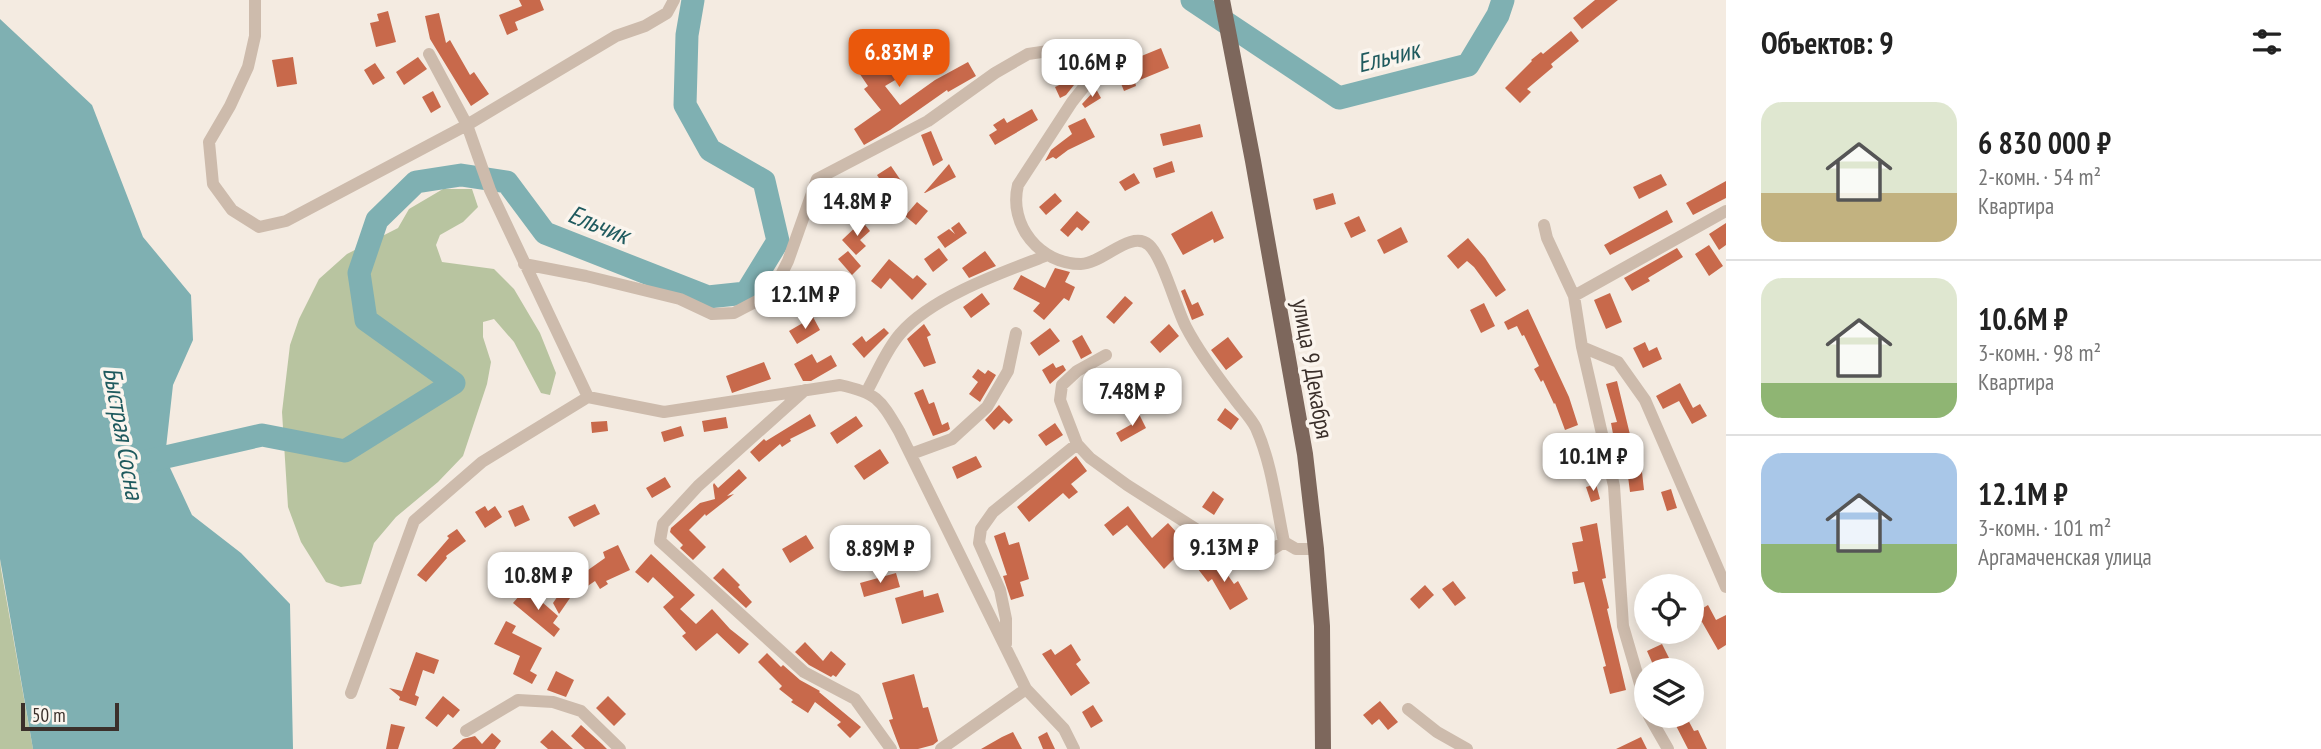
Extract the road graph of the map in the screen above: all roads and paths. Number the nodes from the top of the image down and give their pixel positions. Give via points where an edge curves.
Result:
1 (255, 0) edge
2 (674, 0) edge
3 (1222, 0) edge
4 (429, 54) dead end
5 (467, 125) junction
6 (1726, 211) edge
7 (1544, 225) dead end
8 (1048, 255) junction
9 (524, 264) junction
10 (1574, 296) junction
11 (1016, 333) dead end
12 (1582, 346) junction
13 (1106, 355) dead end
14 (805, 390) junction
15 (867, 391) junction
16 (588, 397) junction
17 (1077, 444) junction
18 (911, 454) junction
19 (1284, 542) junction
20 (1317, 548) junction
21 (1726, 587) edge
22 (1006, 648) junction
23 (1634, 664) edge
24 (1026, 689) junction
25 (351, 693) dead end
26 (1408, 709) dead end
27 (1656, 728) edge
28 (466, 731) dead end
29 (620, 749) edge
30 (891, 749) edge
31 (941, 749) edge
32 (1074, 749) edge
33 (1323, 749) edge
34 (1467, 749) edge
35 (1668, 749) edge

1 - 5 street via 255,36 248,67 209,142 213,184 232,210 259,227 286,222
2 - 5 street via 667,13 616,36
3 - 20 main road, улица 9 Декабря via 1305,454
4 - 5 street
5 - 9 street
6 - 10 street
7 - 10 street
8 - 9 street via 1030,241 1014,200 1039,152 1095,74 1099,61 1089,49 1028,54 928,121 817,179 772,293 734,313 712,314 680,299
8 - 15 street via 1000,273 914,320 897,337
8 - 19 street via 1077,264 1093,263 1128,242 1149,245 1187,329 1255,427 1274,486
9 - 16 street
10 - 12 street
11 - 18 street via 1008,370 987,407 953,439
12 - 21 street via 1618,362 1645,400
12 - 23 street via 1614,486 1623,626
13 - 17 street via 1062,385 1060,400
14 - 15 street via 840,385
14 - 16 street via 664,412
14 - 30 street via 698,486 663,524 660,541 804,672 855,699
15 - 18 street via 883,404
16 - 25 street via 482,462 414,521
17 - 19 street via 1127,485 1243,559 1265,555
17 - 22 street via 993,512 981,529 979,543 1000,590
18 - 22 street
19 - 20 street via 1296,549
20 - 33 main road, улица 9 Декабря
22 - 24 street
24 - 31 street
24 - 32 street via 1064,729
26 - 34 street
27 - 35 street
28 - 29 street via 517,700 553,702 581,711

